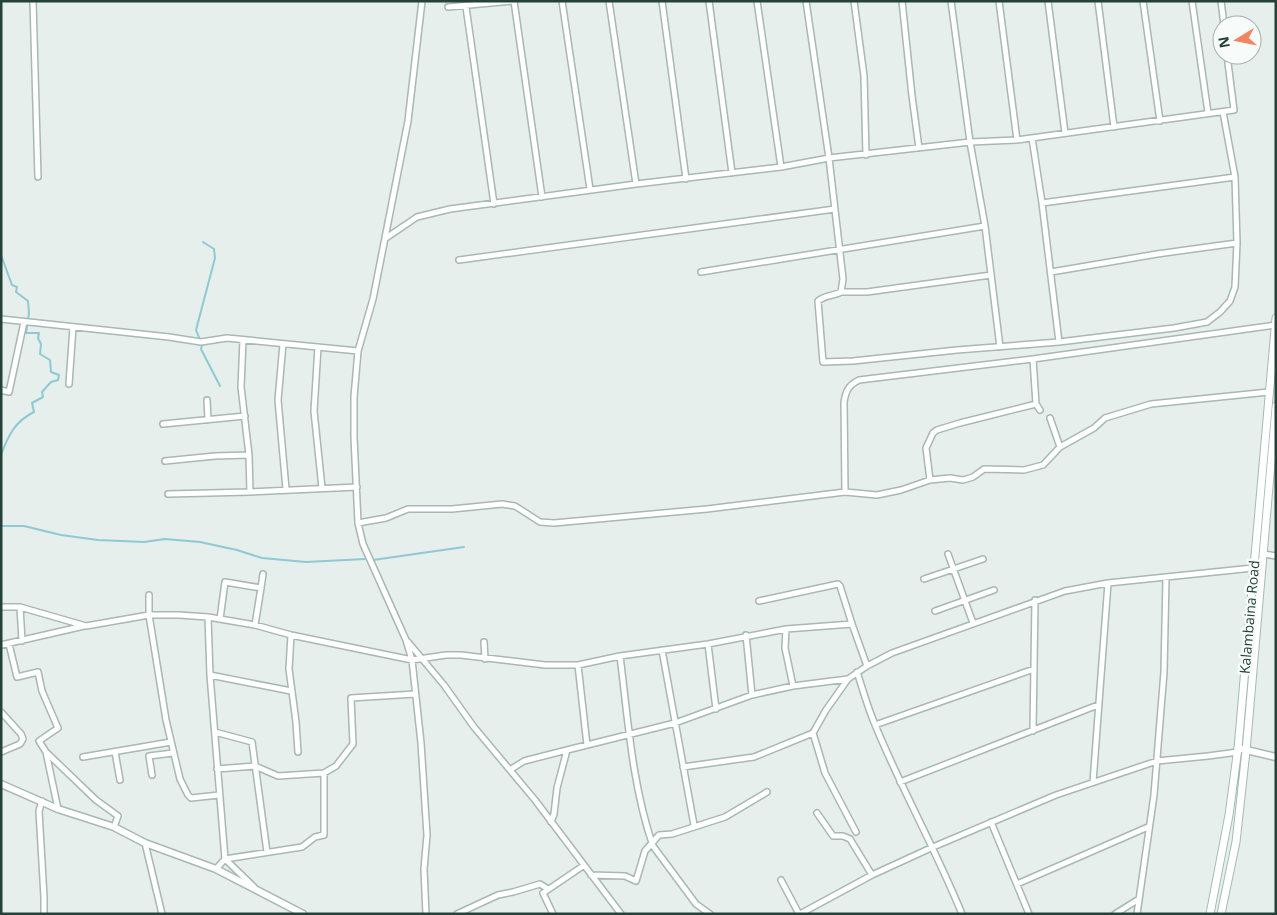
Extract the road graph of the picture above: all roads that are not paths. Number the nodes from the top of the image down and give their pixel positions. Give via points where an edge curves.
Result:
1 (33, 1) edge
2 (422, 1) edge
3 (513, 1) edge
4 (562, 1) edge
5 (609, 1) edge
6 (662, 1) edge
7 (710, 1) edge
8 (757, 1) edge
9 (806, 1) edge
10 (854, 1) edge
11 (902, 1) edge
12 (951, 1) edge
13 (999, 1) edge
14 (1048, 1) edge
15 (1098, 1) edge
16 (1143, 1) edge
17 (1192, 1) edge
18 (1221, 1) edge
19 (448, 7) dead end
20 (466, 7) junction
21 (1223, 15) edge
22 (1228, 65) edge
23 (1223, 112) junction
24 (1208, 113) junction
25 (1160, 121) junction
26 (1114, 127) junction
27 (1065, 133) junction
28 (1032, 138) junction
29 (1016, 140) junction
30 (970, 142) junction
31 (920, 148) junction
32 (866, 155) junction
33 (829, 158) junction
34 (781, 167) junction
35 (732, 173) junction
36 (38, 177) dead end
37 (1235, 177) junction
38 (686, 179) junction
39 (636, 184) junction
40 (590, 190) junction
41 (542, 197) junction
42 (1042, 203) junction
43 (494, 204) junction
44 (835, 209) junction
45 (985, 226) junction
46 (386, 238) junction
47 (1237, 243) junction
48 (840, 250) junction
49 (459, 260) dead end
50 (702, 272) dead end
51 (1051, 272) junction
52 (991, 275) junction
53 (841, 292) junction
54 (1, 318) edge
55 (1276, 318) edge
56 (24, 322) junction
57 (1275, 325) edge
58 (73, 328) junction
59 (243, 340) junction
60 (1059, 342) junction
61 (283, 344) junction
62 (318, 347) junction
63 (1000, 347) junction
64 (358, 351) junction
65 (1032, 359) junction
66 (69, 384) dead end
67 (1, 390) edge
68 (1269, 392) junction
69 (207, 400) dead end
70 (1036, 404) junction
71 (1276, 406) edge
72 (1040, 410) dead end
73 (244, 416) junction
74 (1050, 418) dead end
75 (208, 420) junction
76 (162, 424) dead end
77 (1274, 436) edge
78 (1060, 447) junction
79 (249, 455) junction
80 (165, 461) dead end
81 (930, 480) junction
82 (357, 487) junction
83 (322, 488) junction
84 (286, 489) junction
85 (250, 492) junction
86 (845, 492) junction
87 (168, 494) dead end
88 (358, 523) junction
89 (948, 554) dead end
90 (1264, 554) junction
91 (1276, 556) edge
92 (983, 559) dead end
93 (1253, 568) junction
94 (953, 569) junction
95 (263, 574) dead end
96 (1166, 578) junction
97 (924, 579) dead end
98 (1108, 583) junction
99 (261, 588) junction
100 (994, 590) dead end
101 (149, 595) dead end
102 (760, 600) dead end
103 (965, 600) junction
104 (1035, 600) junction
105 (1, 607) edge
106 (20, 607) junction
107 (935, 611) dead end
108 (149, 615) junction
109 (208, 616) junction
110 (220, 619) junction
111 (973, 623) junction
112 (852, 624) junction
113 (255, 625) junction
114 (86, 626) junction
115 (786, 629) junction
116 (746, 635) junction
117 (291, 636) junction
118 (406, 640) junction
119 (22, 641) junction
120 (484, 642) dead end
121 (9, 644) junction
122 (708, 644) junction
123 (1, 645) edge
124 (662, 650) junction
125 (620, 656) junction
126 (424, 659) junction
127 (485, 659) junction
128 (412, 660) junction
129 (578, 665) junction
130 (867, 666) junction
131 (1034, 669) junction
132 (857, 672) junction
133 (210, 675) junction
134 (848, 679) junction
135 (793, 686) junction
136 (291, 691) junction
137 (415, 694) junction
138 (752, 695) junction
139 (1098, 705) junction
140 (716, 709) junction
141 (1, 712) edge
142 (675, 723) junction
143 (875, 725) junction
144 (1033, 730) junction
145 (215, 732) junction
146 (813, 733) junction
147 (630, 734) junction
148 (171, 742) junction
149 (587, 745) junction
150 (567, 750) junction
151 (1238, 750) junction
152 (1246, 751) junction
153 (1, 752) edge
154 (46, 752) junction
155 (115, 752) junction
156 (298, 752) dead end
157 (173, 753) junction
158 (83, 757) dead end
159 (1276, 757) edge
160 (1157, 761) junction
161 (255, 766) junction
162 (682, 768) junction
163 (217, 769) junction
164 (510, 770) junction
165 (324, 773) junction
166 (152, 775) dead end
167 (120, 780) dead end
168 (900, 782) junction
169 (1093, 782) junction
170 (1, 784) edge
171 (767, 792) dead end
172 (219, 795) junction
173 (42, 801) junction
174 (58, 809) junction
175 (817, 813) dead end
176 (551, 822) junction
177 (991, 822) junction
178 (694, 825) junction
179 (114, 827) junction
180 (1148, 827) junction
181 (856, 832) dead end
182 (146, 843) junction
183 (652, 843) junction
184 (933, 847) junction
185 (267, 852) junction
186 (225, 859) junction
187 (583, 866) junction
188 (216, 870) junction
189 (590, 875) junction
190 (872, 875) junction
191 (781, 880) dead end
192 (1017, 884) junction
193 (256, 889) junction
194 (548, 889) junction
195 (1139, 899) junction
196 (44, 914) edge
197 (162, 914) edge
198 (303, 914) edge
199 (426, 914) edge
200 (457, 914) edge
201 (553, 914) edge
202 (621, 914) edge
203 (710, 914) edge
204 (800, 914) edge
205 (961, 914) edge
206 (1029, 914) edge
207 (1115, 914) edge
208 (1137, 914) edge
209 (1210, 914) edge
210 (1221, 914) edge

1 - 36 street
2 - 46 street via 411,97
3 - 20 street
3 - 41 street
4 - 40 street
5 - 39 street
6 - 38 street
7 - 35 street
8 - 34 street
9 - 33 street
10 - 32 street via 864,76
11 - 31 street
12 - 30 street
13 - 29 street
14 - 27 street
15 - 26 street
16 - 25 street
17 - 24 street
18 - 21 street
19 - 20 street
20 - 43 street
22 - 23 street via 1234,110
23 - 24 street
23 - 37 street
24 - 25 street
25 - 26 street
26 - 27 street
27 - 28 street
28 - 29 street
28 - 42 street
29 - 30 street
30 - 31 street
30 - 45 street
31 - 32 street
32 - 33 street
33 - 34 street
33 - 44 street
34 - 35 street
35 - 38 street
37 - 42 street
37 - 47 street
38 - 39 street
39 - 40 street
40 - 41 street
41 - 43 street
42 - 51 street
43 - 46 street via 450,209 418,218
44 - 48 street
44 - 49 street
45 - 48 street
45 - 52 street
46 - 64 street
47 - 51 street
47 - 60 street via 1235,287 1230,301 1207,322
48 - 50 street
48 - 53 street
51 - 60 street
52 - 53 street via 867,292
52 - 63 street
53 - 63 street via 818,301 823,362
54 - 56 street
55 - 57 main road, Kalambaina Road
56 - 58 street
56 - 67 street via 9,392
57 - 65 street
57 - 68 main road, Kalambaina Road
58 - 59 street via 201,342 227,338
58 - 66 street
59 - 61 street
59 - 73 street via 241,387
60 - 63 street
61 - 62 street
61 - 84 street via 278,400
62 - 64 street
62 - 83 street via 314,411
64 - 82 street via 354,413
65 - 70 street
65 - 86 street via 859,380 850,385 844,402
68 - 78 street via 1151,404 1105,418
68 - 93 main road, Kalambaina Road
69 - 75 street
70 - 72 street
70 - 81 street via 937,430 926,448
71 - 77 main road, Kalambaina Road
73 - 75 street
73 - 79 street
74 - 78 street
75 - 76 street
77 - 90 main road, Kalambaina Road
78 - 81 street via 1043,465 1029,469 984,469 963,480
79 - 80 street
79 - 85 street
81 - 86 street via 877,495
82 - 83 street
82 - 88 street
83 - 84 street
84 - 85 street
85 - 87 street
86 - 88 street via 554,524 540,522 521,509 502,504 408,509 386,518
88 - 118 street via 363,544
89 - 94 street
90 - 91 street
90 - 152 main road, Kalambaina Road
92 - 94 street
93 - 96 street
93 - 151 main road, Kalambaina Road
94 - 97 street
94 - 103 street
95 - 99 street
96 - 98 street
96 - 160 street via 1164,672
98 - 104 street via 1065,590
98 - 139 street
99 - 110 street via 225,582
99 - 113 street
100 - 103 street
101 - 108 street
102 - 112 street via 838,584
103 - 107 street
103 - 111 street
104 - 111 street
104 - 131 street
105 - 106 street
106 - 114 street
106 - 119 street
108 - 109 street
108 - 114 street
108 - 148 street
109 - 110 street
109 - 133 street
110 - 113 street
111 - 130 street via 892,653
112 - 115 street
112 - 130 street
113 - 117 street
114 - 119 street
115 - 116 street
115 - 135 street via 785,648
116 - 122 street
116 - 138 street
117 - 128 street
117 - 136 street via 288,668
118 - 126 street
118 - 128 street
119 - 121 street
120 - 127 street
121 - 123 street
121 - 154 street via 17,676 38,672 42,691 58,728 39,741
122 - 124 street
122 - 140 street
124 - 125 street
124 - 142 street
125 - 129 street
125 - 147 street
126 - 127 street via 454,655
126 - 128 street
126 - 164 street
127 - 129 street
128 - 137 street
129 - 149 street
130 - 132 street
131 - 143 street
131 - 144 street
132 - 134 street
132 - 143 street
133 - 136 street
133 - 145 street
134 - 135 street
134 - 146 street
135 - 138 street
136 - 156 street
137 - 165 street via 351,698 353,744 336,766
137 - 199 street via 427,835 424,869
138 - 140 street
139 - 144 street
139 - 169 street
140 - 142 street
141 - 153 street via 23,739 20,744
142 - 147 street
142 - 162 street
143 - 168 street
144 - 168 street
145 - 161 street via 252,742
145 - 163 street
146 - 162 street via 754,757
146 - 181 street via 825,772
147 - 149 street
147 - 183 street via 636,777
148 - 155 street
148 - 157 street
149 - 150 street
150 - 164 street via 524,761
150 - 176 street
151 - 152 street
151 - 160 street
151 - 209 main road, Kalambaina Road
152 - 159 street
152 - 210 main road, Kalambaina Road via 1236,842
154 - 174 street
154 - 179 street via 96,800 118,816
155 - 158 street
155 - 167 street
157 - 166 street via 149,756
157 - 172 street via 189,797
160 - 169 street
160 - 180 street
161 - 163 street
161 - 165 street via 278,776
161 - 185 street
162 - 178 street
163 - 172 street
164 - 176 street
165 - 185 street via 324,835 315,837 302,847
168 - 184 street
169 - 177 street
170 - 173 street
171 - 178 street via 725,817
172 - 186 street
173 - 174 street
173 - 196 street via 39,811
174 - 179 street
175 - 190 street via 833,836 850,839
176 - 187 street
177 - 184 street
177 - 192 street
178 - 183 street via 672,834 659,835
179 - 182 street
180 - 192 street
180 - 195 street
182 - 188 street
182 - 197 street
183 - 189 street via 645,851 636,881 625,876
183 - 203 street via 696,904
184 - 190 street
184 - 205 street
185 - 186 street
186 - 188 street
186 - 193 street
187 - 189 street
187 - 194 street
188 - 193 street
189 - 202 street
190 - 204 street
191 - 204 street
192 - 206 street
193 - 198 street
194 - 200 street via 540,884 498,895
194 - 201 street via 543,893
195 - 207 street
195 - 208 street

